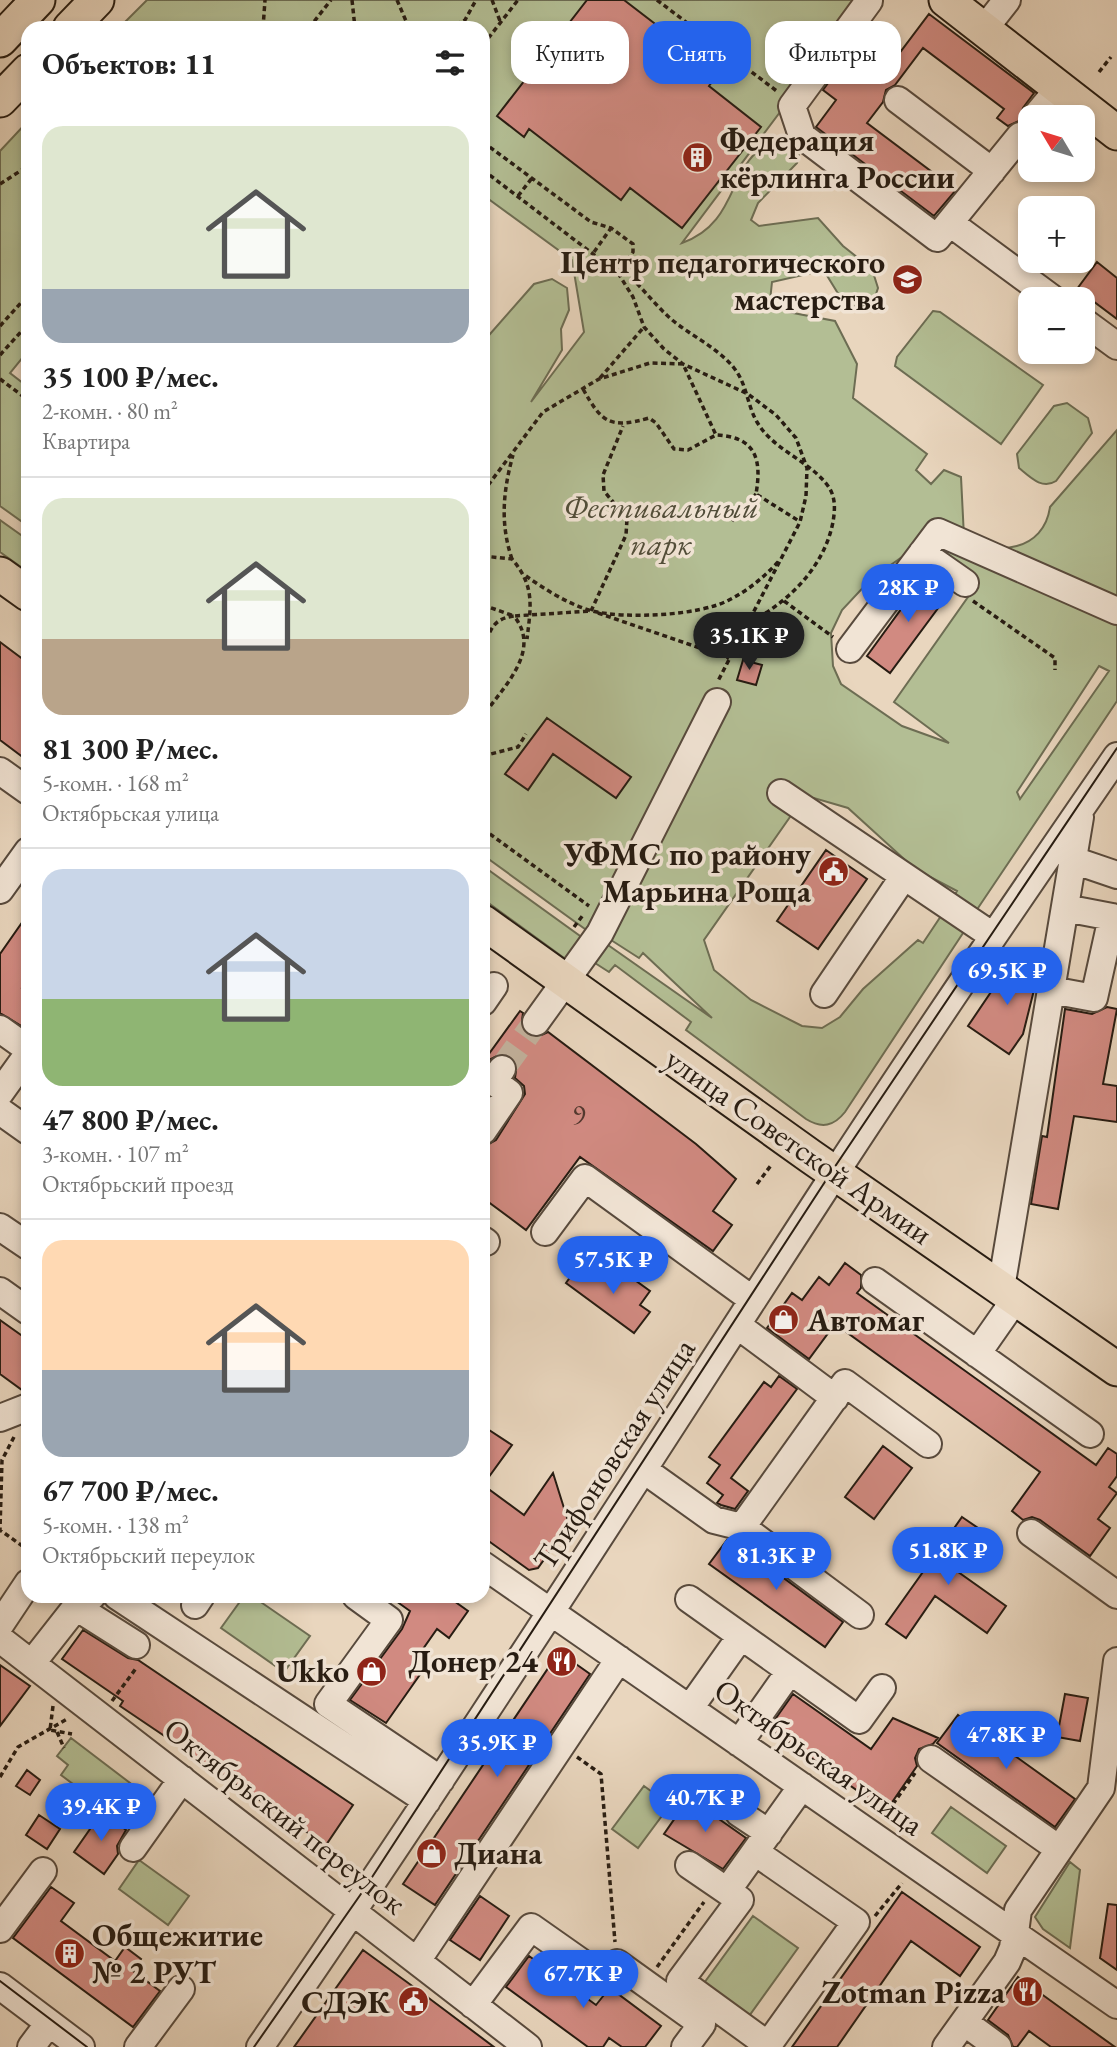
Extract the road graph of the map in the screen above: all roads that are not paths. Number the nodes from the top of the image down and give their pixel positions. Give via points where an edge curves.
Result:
1 (38, 0) edge
2 (97, 0) edge
3 (946, 0) edge
4 (869, 1) edge
5 (993, 10) edge
6 (77, 21) edge
7 (0, 40) edge
8 (21, 78) edge
9 (1060, 87) junction
10 (0, 100) edge
11 (898, 100) dead end
12 (1046, 105) edge
13 (1117, 106) edge
14 (1117, 133) edge
15 (1018, 139) edge
16 (992, 171) junction
17 (950, 223) junction
18 (1038, 287) edge
19 (1095, 330) edge
20 (1117, 346) edge
21 (922, 553) junction
22 (0, 574) edge
23 (965, 583) road end
24 (21, 589) edge
25 (1117, 611) edge
26 (850, 649) road end
27 (717, 702) dead end
28 (1117, 756) edge
29 (0, 771) edge
30 (21, 786) edge
31 (781, 793) dead end
32 (1082, 807) junction
33 (1073, 860) junction
34 (21, 861) edge
35 (1117, 875) edge
36 (904, 876) junction
37 (0, 890) edge
38 (1065, 908) junction
39 (1114, 918) edge
40 (490, 927) edge
41 (993, 936) junction
42 (566, 981) junction
43 (1051, 990) junction
44 (824, 993) dead end
45 (536, 1022) tunnel mouth
46 (0, 1030) edge
47 (21, 1046) edge
48 (21, 1062) edge
49 (502, 1069) dead end
50 (0, 1093) edge
51 (0, 1111) edge
52 (490, 1120) edge
53 (21, 1126) edge
54 (835, 1173) junction
55 (0, 1227) edge
56 (545, 1232) dead end
57 (21, 1241) edge
58 (875, 1281) dead end
59 (0, 1291) edge
60 (1009, 1294) junction
61 (753, 1300) junction
62 (21, 1306) edge
63 (737, 1325) junction
64 (977, 1353) junction
65 (1117, 1369) edge
66 (835, 1398) junction
67 (21, 1414) edge
68 (7, 1427) edge
69 (1090, 1434) dead end
70 (928, 1444) dead end
71 (644, 1470) junction
72 (742, 1527) junction
73 (1031, 1533) dead end
74 (490, 1570) edge
75 (21, 1594) edge
76 (1117, 1595) edge
77 (689, 1599) dead end
78 (82, 1603) edge
79 (86, 1603) edge
80 (128, 1603) edge
81 (366, 1603) edge
82 (551, 1613) junction
83 (860, 1615) dead end
84 (0, 1625) edge
85 (741, 1636) junction
86 (0, 1639) edge
87 (135, 1645) dead end
88 (619, 1659) junction
89 (1117, 1661) edge
90 (32, 1663) junction
91 (790, 1671) junction
92 (882, 1688) dead end
93 (328, 1704) junction
94 (690, 1709) junction
95 (314, 1726) junction
96 (739, 1743) junction
97 (926, 1762) road end
98 (182, 1779) junction
99 (802, 1786) junction
100 (434, 1791) junction
101 (739, 1813) dead end
102 (762, 1843) junction
103 (133, 1848) dead end
104 (1059, 1849) junction
105 (689, 1865) dead end
106 (43, 1871) dead end
107 (722, 1888) junction
108 (354, 1911) junction
109 (0, 1929) edge
110 (1015, 1933) junction
111 (416, 1961) junction
112 (0, 1986) edge
113 (181, 1989) dead end
114 (473, 2005) junction
115 (1117, 2005) edge
116 (50, 2023) junction
117 (955, 2039) edge
118 (32, 2047) edge
119 (81, 2047) edge
120 (138, 2047) edge
121 (260, 2047) edge
122 (528, 2047) edge
123 (685, 2047) edge
124 (998, 2047) edge

1 - 7 main road
2 - 6 main road
3 - 5 main road
4 - 17 street via 790,103 802,136 937,238
5 - 9 main road
5 - 13 main road
8 - 10 main road
9 - 12 street
9 - 14 main road
11 - 16 street
15 - 16 street
16 - 17 street
17 - 18 street
19 - 20 street
21 - 23 street
21 - 25 street via 938,532
21 - 26 street
22 - 24 main road
27 - 42 street via 600,933
28 - 32 street, Трифоновская улица
29 - 30 street
31 - 36 street
32 - 33 street
32 - 41 street, Трифоновская улица
33 - 35 street
33 - 38 street
34 - 37 street
36 - 41 street
36 - 44 street
38 - 39 street
38 - 43 street
39 - 43 street via 1094,998
40 - 42 main road, улица Советской Армии
41 - 54 street, Трифоновская улица
42 - 45 street
42 - 54 main road, улица Советской Армии
43 - 60 street
46 - 47 street
48 - 50 street
49 - 52 street via 493,1081 509,1093
51 - 53 street
54 - 60 main road, улица Советской Армии
54 - 61 street, Трифоновская улица
55 - 57 street
56 - 61 street via 585,1178
58 - 64 street
59 - 62 street
60 - 64 street
60 - 65 main road, улица Советской Армии
61 - 63 street, Трифоновская улица
63 - 66 street
63 - 71 street, Трифоновская улица
64 - 69 street
66 - 70 street via 845,1383
66 - 72 street
67 - 68 street
71 - 72 street via 714,1520
71 - 82 street, Трифоновская улица
72 - 83 street
73 - 76 street
74 - 82 street, Октябрьская улица
75 - 84 street
77 - 85 street
78 - 90 street
79 - 87 street
80 - 95 street
81 - 93 street via 389,1620
82 - 88 street, Октябрьская улица
82 - 100 street, Трифоновская улица
85 - 91 street
85 - 94 street
86 - 90 street, Октябрьский переулок
88 - 94 street, Октябрьская улица
88 - 111 street
89 - 104 street via 1101,1788
90 - 98 street, Октябрьский переулок
91 - 92 street via 859,1720
91 - 96 street
93 - 95 street
93 - 100 street
94 - 96 street, Октябрьская улица
95 - 100 street
96 - 99 street, Октябрьская улица
97 - 104 street
98 - 103 street
98 - 108 street, Октябрьский переулок
99 - 102 street
99 - 110 street, Октябрьская улица
100 - 108 street, Трифоновская улица
101 - 102 street
102 - 107 street
102 - 107 street via 856,1922 768,2045 680,1981 740,1900
104 - 110 street via 1018,1910
105 - 107 street
106 - 109 street
108 - 111 street, Октябрьский переулок
108 - 121 street, Трифоновская улица
110 - 115 street, Октябрьская улица
110 - 117 street via 1007,1962
111 - 114 street, Октябрьский переулок
112 - 116 street
113 - 120 street
114 - 122 street, Октябрьский переулок
114 - 123 street via 531,1927 605,1979 617,1963 702,2024
116 - 118 street
116 - 119 street
117 - 124 street

